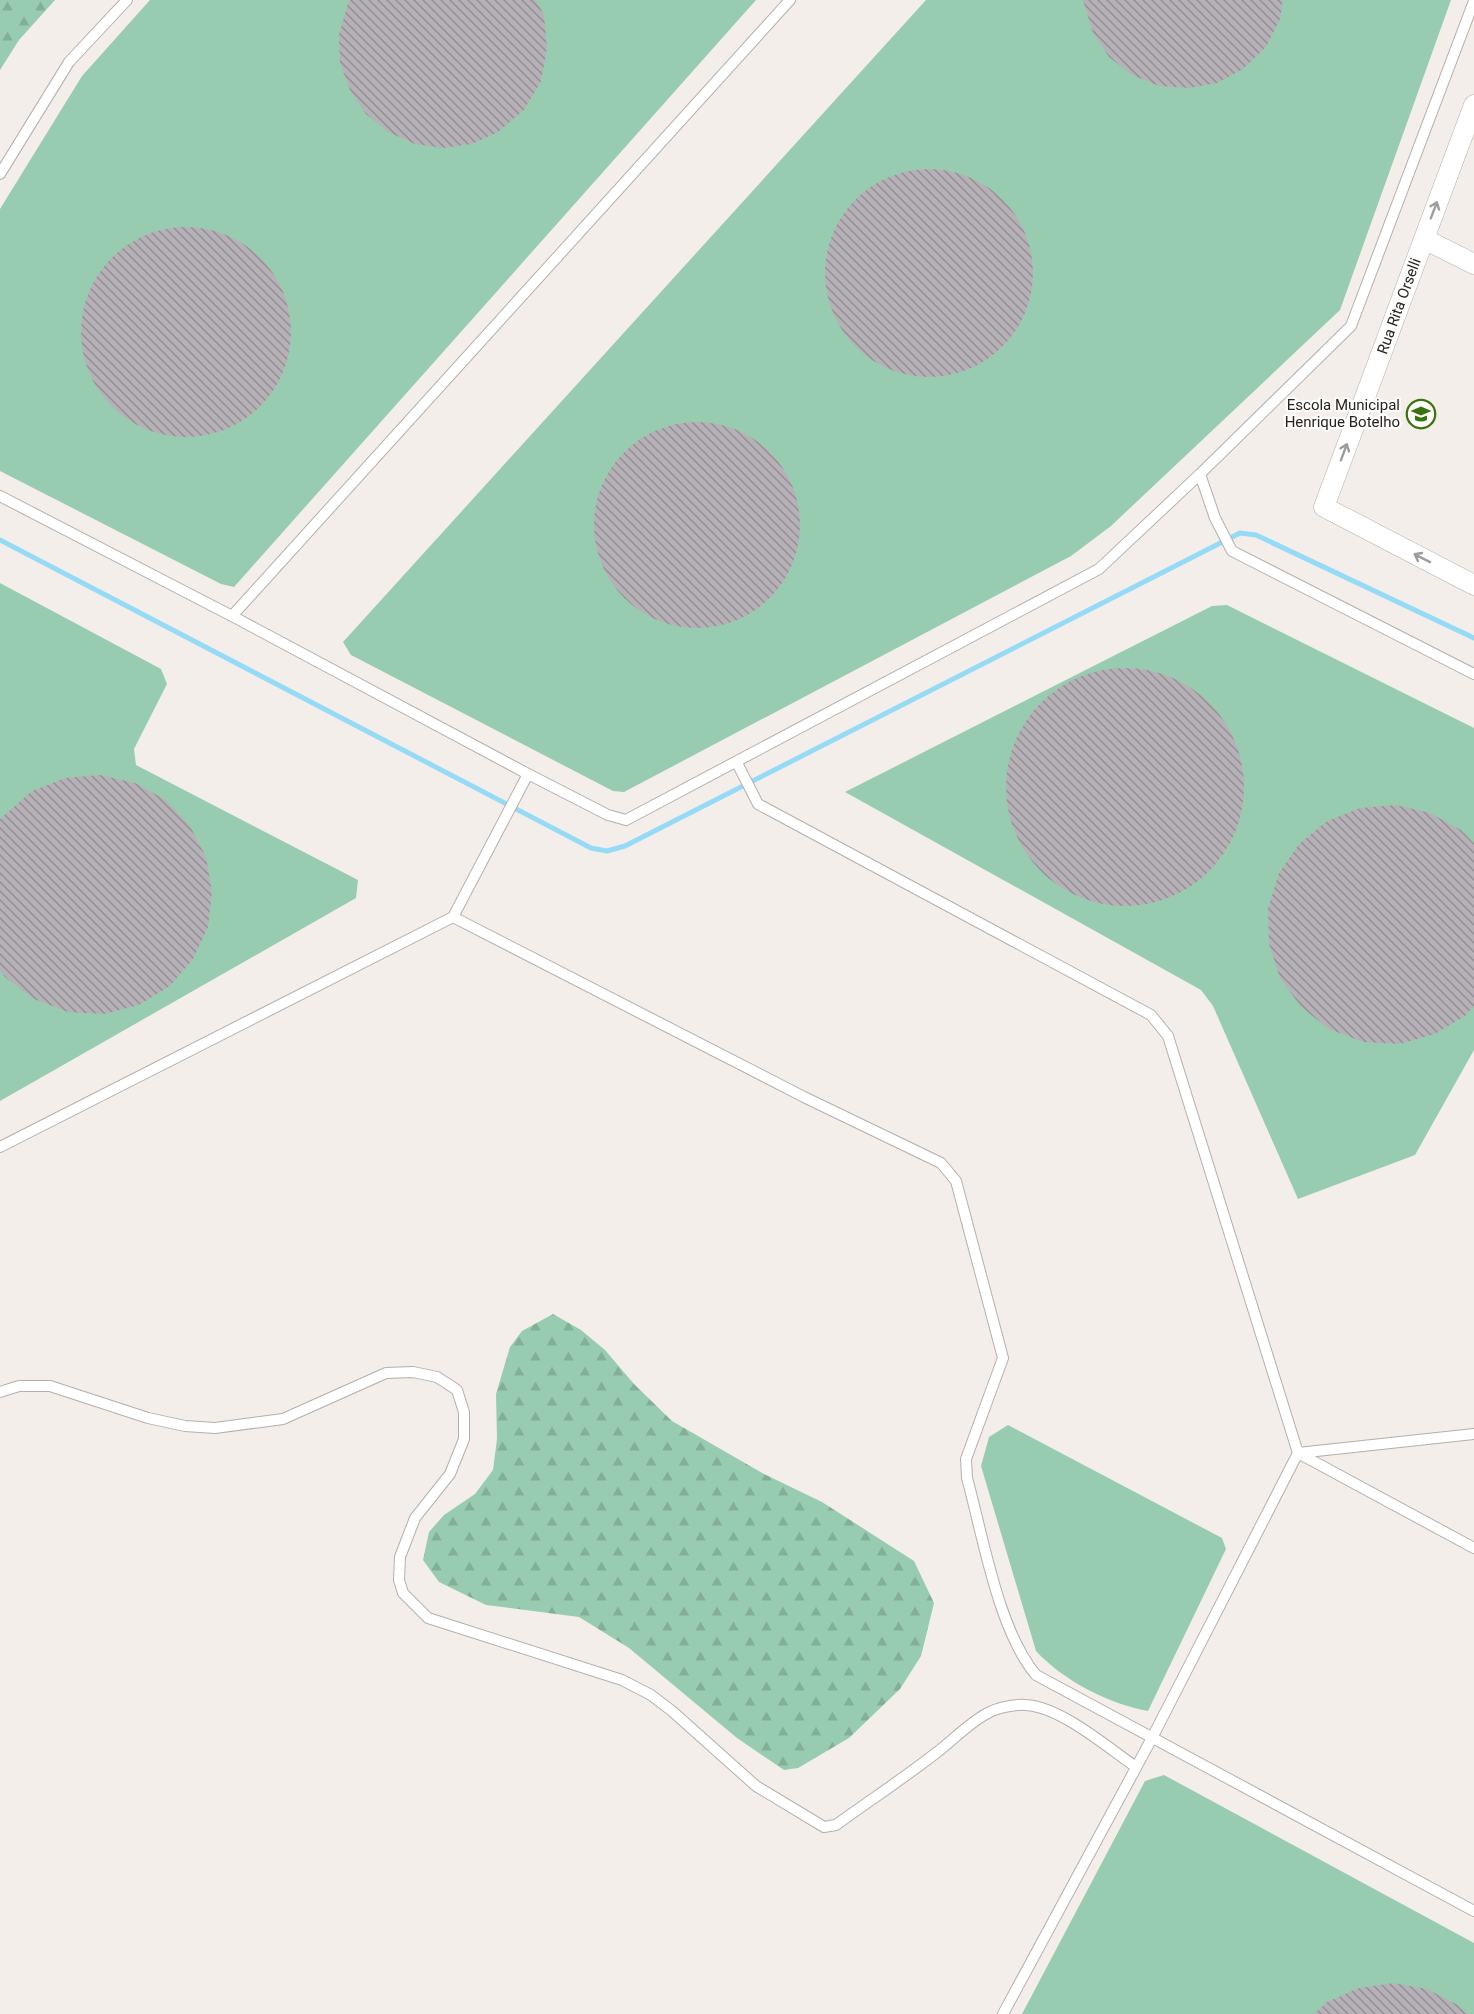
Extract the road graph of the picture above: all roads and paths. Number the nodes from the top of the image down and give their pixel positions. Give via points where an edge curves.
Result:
1 (126, 0) edge
2 (790, 0) edge
3 (1474, 1) edge
4 (1474, 105) edge
5 (0, 174) edge
6 (1424, 239) junction
7 (1474, 264) edge
8 (1200, 474) junction
9 (0, 496) edge
10 (1474, 585) edge
11 (232, 616) junction
12 (1474, 674) edge
13 (737, 763) junction
14 (528, 774) junction
15 (453, 917) junction
16 (0, 1147) edge
17 (0, 1392) edge
18 (1474, 1434) edge
19 (1298, 1453) junction
20 (1474, 1548) edge
21 (1152, 1738) junction
22 (1136, 1767) junction
23 (1474, 1911) edge
24 (1003, 2014) edge

1 - 5 lane via 69,62
2 - 11 lane
3 - 8 lane via 1351,326
6 -> 4 street, Rua Rita Orselli
6 - 7 street
10 -> 6 street, Rua Rita Orselli via 1324,507
8 - 12 lane via 1215,518 1232,551
8 - 13 lane via 1099,568
9 - 11 lane
11 - 14 lane
13 - 14 lane via 626,820 608,815
13 - 19 lane via 759,804 1151,1015 1168,1036
14 - 15 lane
15 - 16 lane
15 - 21 lane via 941,1162 956,1181 1003,1358 966,1459 967,1478 1008,1629 1036,1675
17 - 22 lane via 19,1386 50,1386 148,1418 214,1428 283,1419 386,1373 413,1372 437,1377 457,1390 464,1412 464,1439 450,1474 415,1518 400,1557 399,1580 412,1604 428,1618 622,1680 651,1695 756,1786 824,1827 836,1825 988,1712 1005,1707 1025,1704 1044,1709
18 - 19 lane
19 - 20 lane
19 - 21 lane
21 - 22 lane
21 - 23 lane
22 - 24 lane

